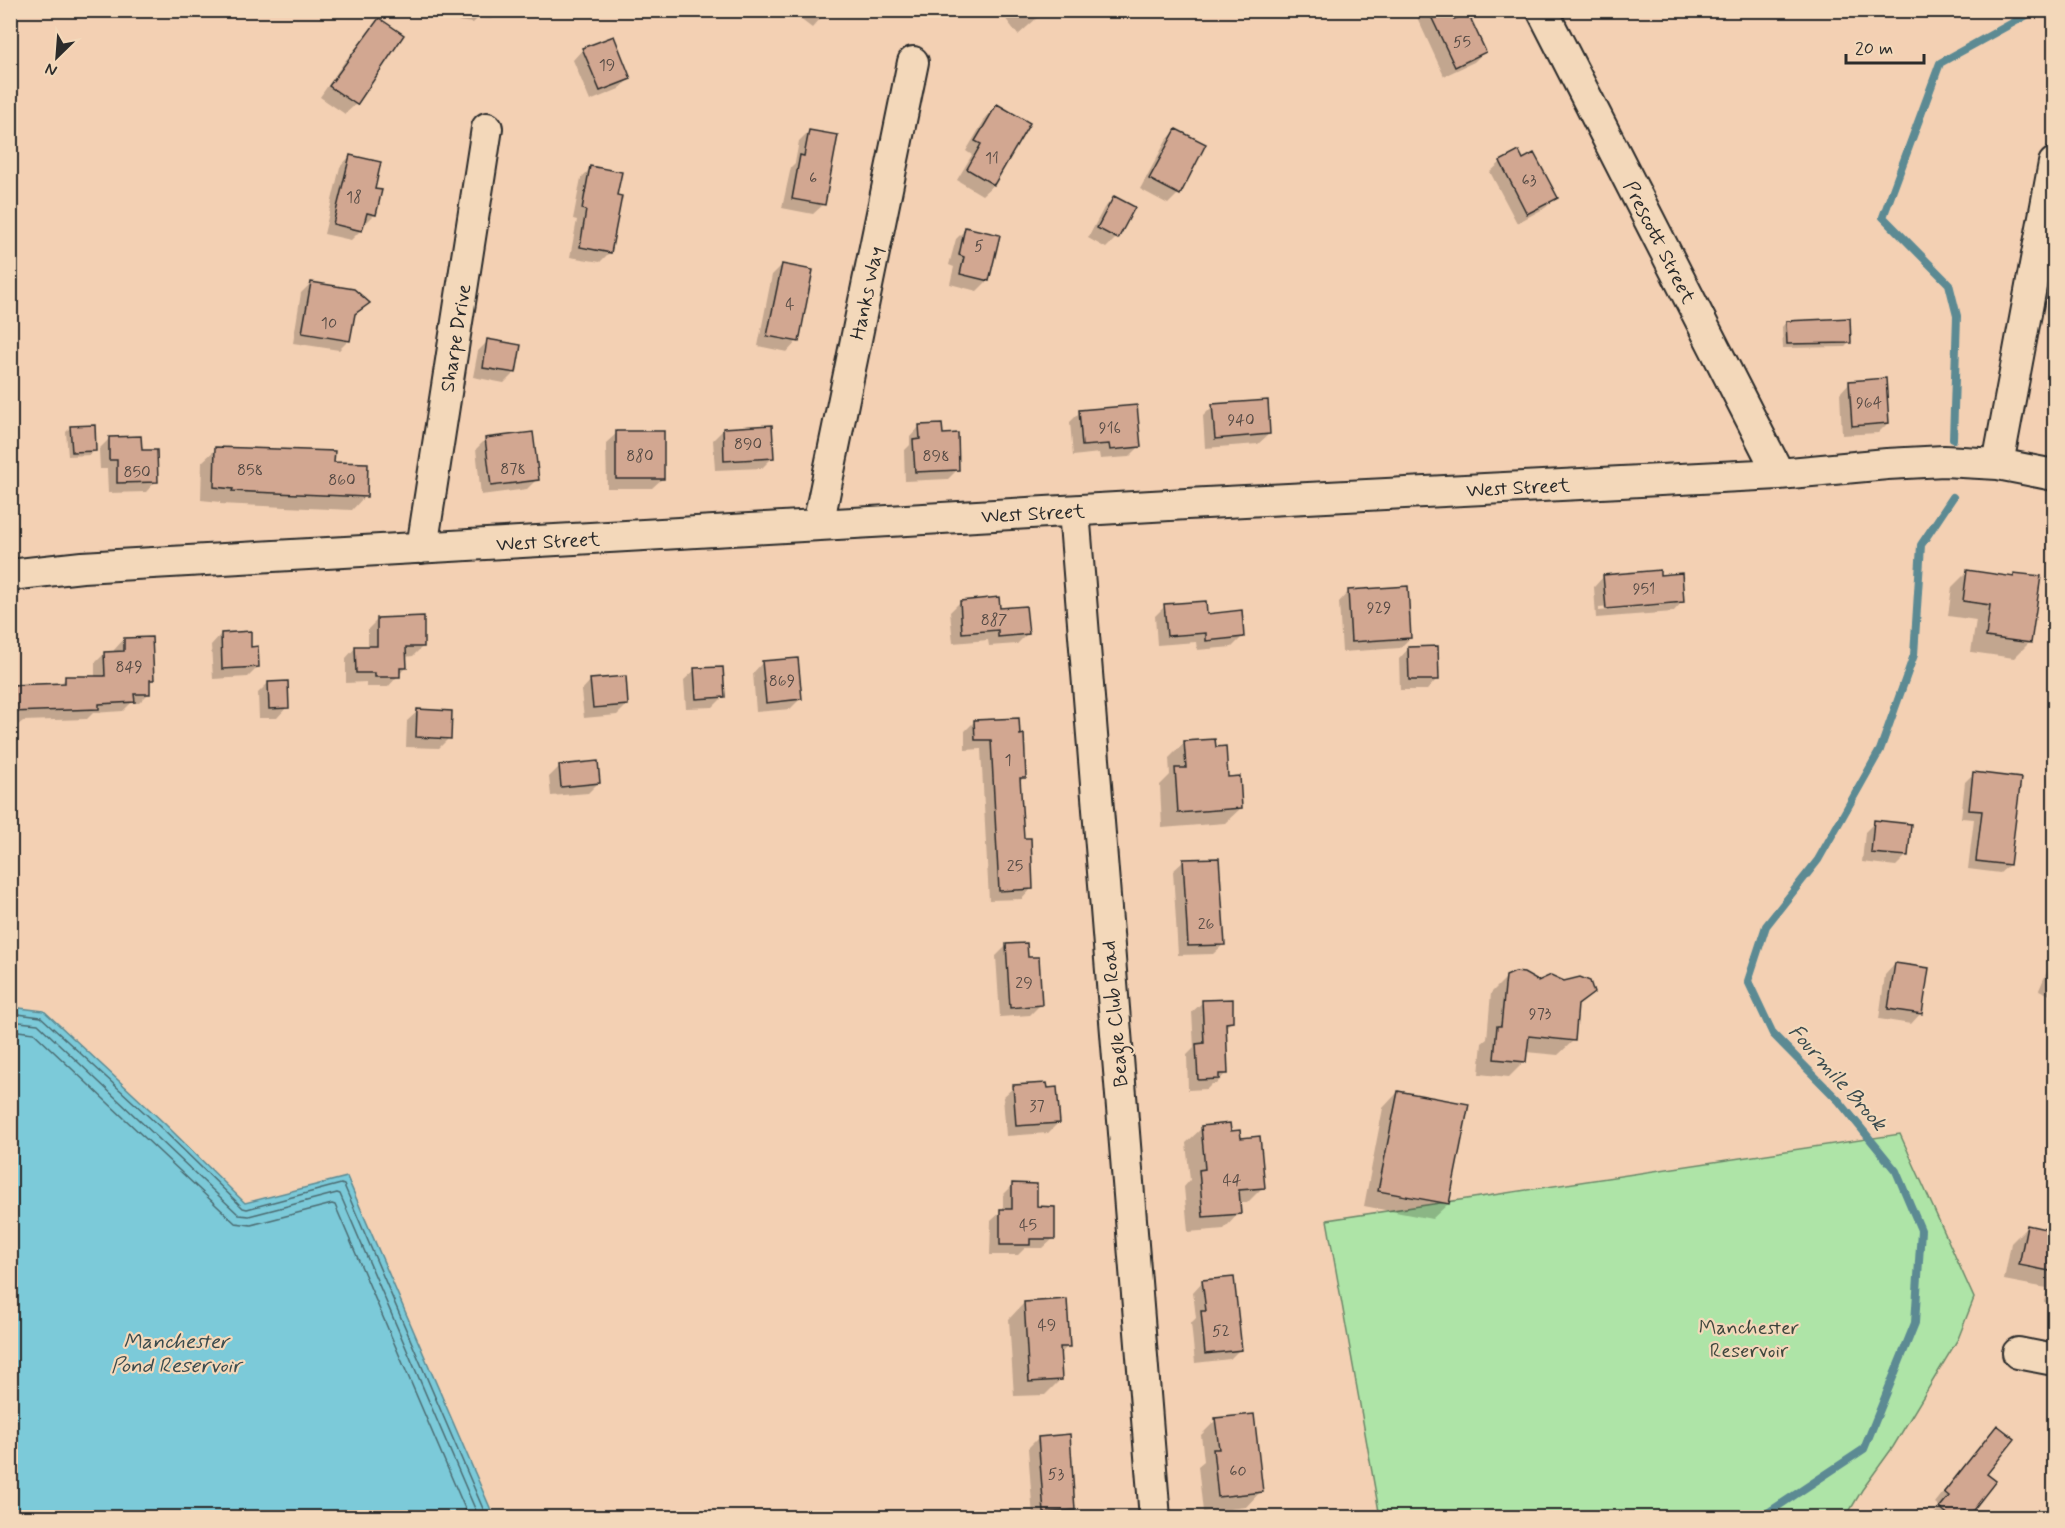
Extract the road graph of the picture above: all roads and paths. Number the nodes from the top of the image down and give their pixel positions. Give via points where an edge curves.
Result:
1 (1542, 10) edge
2 (913, 62) dead end
3 (487, 128) dead end
4 (2055, 163) edge
5 (1998, 464) junction
6 (1779, 474) junction
7 (2055, 475) edge
8 (1074, 511) junction
9 (818, 525) junction
10 (422, 548) junction
11 (10, 574) edge
12 (2018, 1353) dead end
13 (2055, 1360) edge
14 (1155, 1518) edge

1 - 6 street, Prescott Street
2 - 9 street, Hanks Way
3 - 10 street, Sharpe Drive
4 - 5 street
5 - 6 street, West Street via 1944,461
5 - 7 street, West Street
6 - 8 street, West Street
8 - 9 street, West Street
8 - 14 street, Beagle Club Road
9 - 10 street, West Street
10 - 11 street, West Street
12 - 13 street

